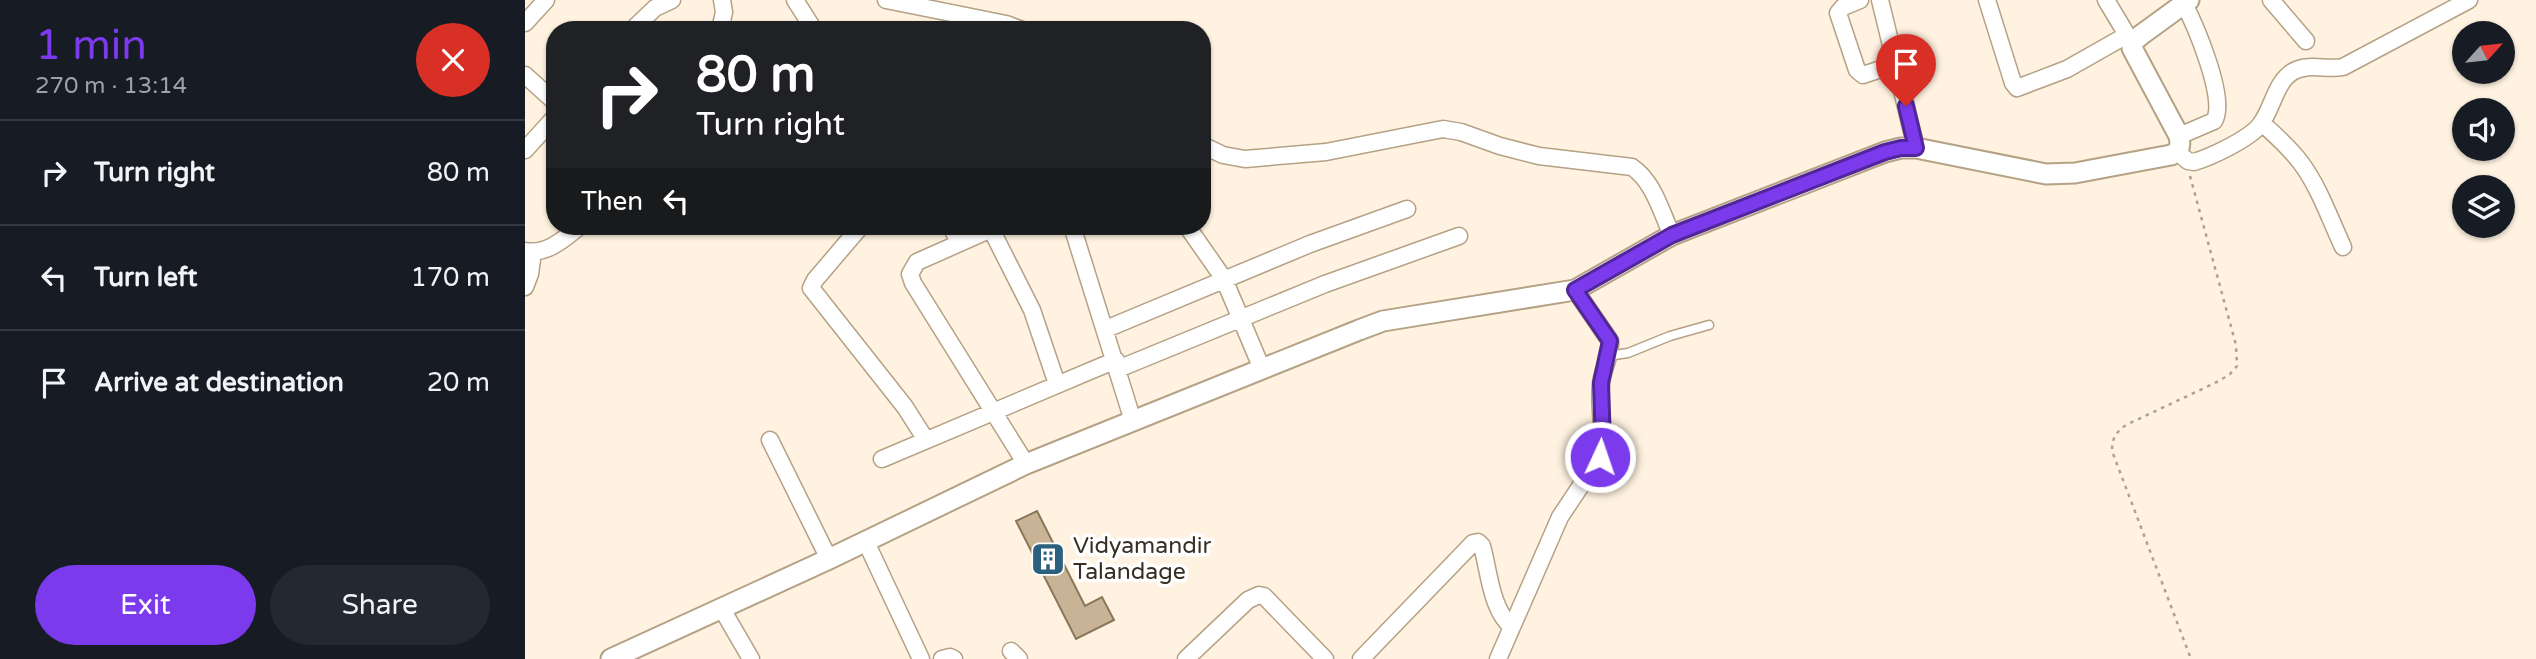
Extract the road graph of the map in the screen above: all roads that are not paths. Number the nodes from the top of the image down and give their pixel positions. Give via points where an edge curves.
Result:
1 (546, 0) edge
2 (672, 0) edge
3 (722, 0) edge
4 (795, 0) edge
5 (886, 0) edge
6 (1860, 0) edge
7 (1880, 0) edge
8 (1987, 0) edge
9 (2106, 0) edge
10 (2271, 0) edge
11 (2469, 0) edge
12 (2185, 1) edge
13 (651, 4) edge
14 (1841, 4) edge
15 (639, 21) edge
16 (722, 21) edge
17 (808, 21) edge
18 (991, 21) edge
19 (525, 23) edge
20 (2130, 38) junction
21 (2306, 41) dead end
22 (1896, 64) junction
23 (525, 75) edge
24 (546, 94) edge
25 (2262, 123) junction
26 (546, 127) edge
27 (1916, 148) junction
28 (1211, 149) edge
29 (525, 150) edge
30 (2181, 150) junction
31 (1407, 209) dead end
32 (568, 235) edge
33 (853, 235) edge
34 (955, 235) edge
35 (976, 235) edge
36 (998, 235) edge
37 (1075, 235) edge
38 (1193, 235) edge
39 (1672, 235) junction
40 (1459, 236) dead end
41 (959, 243) junction
42 (2343, 247) dead end
43 (529, 252) edge
44 (1224, 279) junction
45 (525, 287) edge
46 (1575, 290) junction
47 (1239, 320) junction
48 (1709, 325) dead end
49 (1106, 329) junction
50 (1608, 356) junction
51 (1117, 365) junction
52 (1262, 369) junction
53 (1057, 384) junction
54 (993, 411) junction
55 (1133, 421) junction
56 (770, 440) dead end
57 (926, 440) junction
58 (882, 459) dead end
59 (1026, 464) junction
60 (866, 542) junction
61 (829, 559) junction
62 (723, 609) junction
63 (1512, 627) junction
64 (611, 659) edge
65 (751, 659) edge
66 (921, 659) edge
67 (942, 659) edge
68 (954, 659) edge
69 (1186, 659) edge
70 (1325, 659) edge
71 (1361, 659) edge
72 (1498, 659) edge

1 - 19 street
2 - 13 street
3 - 16 street
4 - 17 street
5 - 18 street
6 - 14 street
7 - 22 street
8 - 20 street via 2018,88
9 - 20 street
10 - 21 street
11 - 25 street via 2343,66 2291,72
12 - 20 street
12 - 30 street via 2207,57 2217,112 2214,121
13 - 15 street
14 - 22 street via 1838,17 1859,74
20 - 30 street
22 - 27 street
23 - 24 street
25 - 30 street via 2201,160
25 - 42 street via 2302,164
26 - 29 street
27 - 30 street via 2046,173 2075,173
27 - 39 street via 1885,152
28 - 39 street via 1245,159 1326,152 1434,130 1461,132 1539,156 1632,167 1649,184
31 - 44 street
32 - 43 street via 557,244
33 - 57 street via 811,288
34 - 41 street
35 - 41 street
36 - 53 street via 1032,310
37 - 49 street
38 - 44 street
39 - 46 street
40 - 47 street
41 - 54 street via 917,262 910,274
43 - 45 street
44 - 47 street
44 - 49 street
46 - 50 street via 1608,335
46 - 52 street via 1383,321
47 - 51 street
47 - 52 street
48 - 50 lane
49 - 51 street
50 - 63 street via 1601,383 1600,457 1560,517
51 - 53 street
51 - 55 street
52 - 55 street
53 - 54 street
54 - 57 street
54 - 59 street
55 - 59 street
56 - 61 street
57 - 58 street
59 - 60 street
60 - 61 street
60 - 66 street
61 - 62 street
62 - 64 street
62 - 65 street
63 - 71 street via 1499,609 1482,546 1473,543
63 - 72 street
67 - 68 street
69 - 70 street via 1259,595

